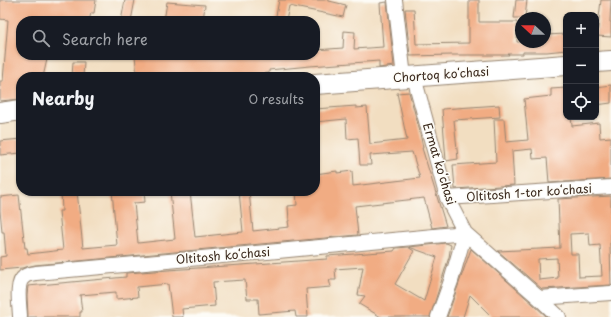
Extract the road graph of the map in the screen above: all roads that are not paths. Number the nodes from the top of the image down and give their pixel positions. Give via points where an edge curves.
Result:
1 (395, 0) edge
2 (611, 61) edge
3 (599, 62) edge
4 (563, 65) edge
5 (409, 77) junction
6 (320, 84) edge
7 (16, 110) edge
8 (0, 112) edge
9 (611, 186) edge
10 (447, 198) junction
11 (465, 233) junction
12 (611, 293) edge
13 (539, 298) junction
14 (20, 317) edge
15 (438, 317) edge
16 (559, 317) edge

1 - 5 street, Ermat koʻchasi
2 - 3 main road
4 - 5 main road, Chortoq koʻchasi
5 - 6 main road, Chortoq koʻchasi
5 - 10 street, Ermat koʻchasi
7 - 8 main road
9 - 10 street, Oltitosh 1-tor koʻchasi
10 - 11 street, Ermat koʻchasi
11 - 13 street
11 - 14 street, Oltitosh koʻchasi via 36,272 24,277 20,282
11 - 15 street
12 - 13 street
13 - 16 street

